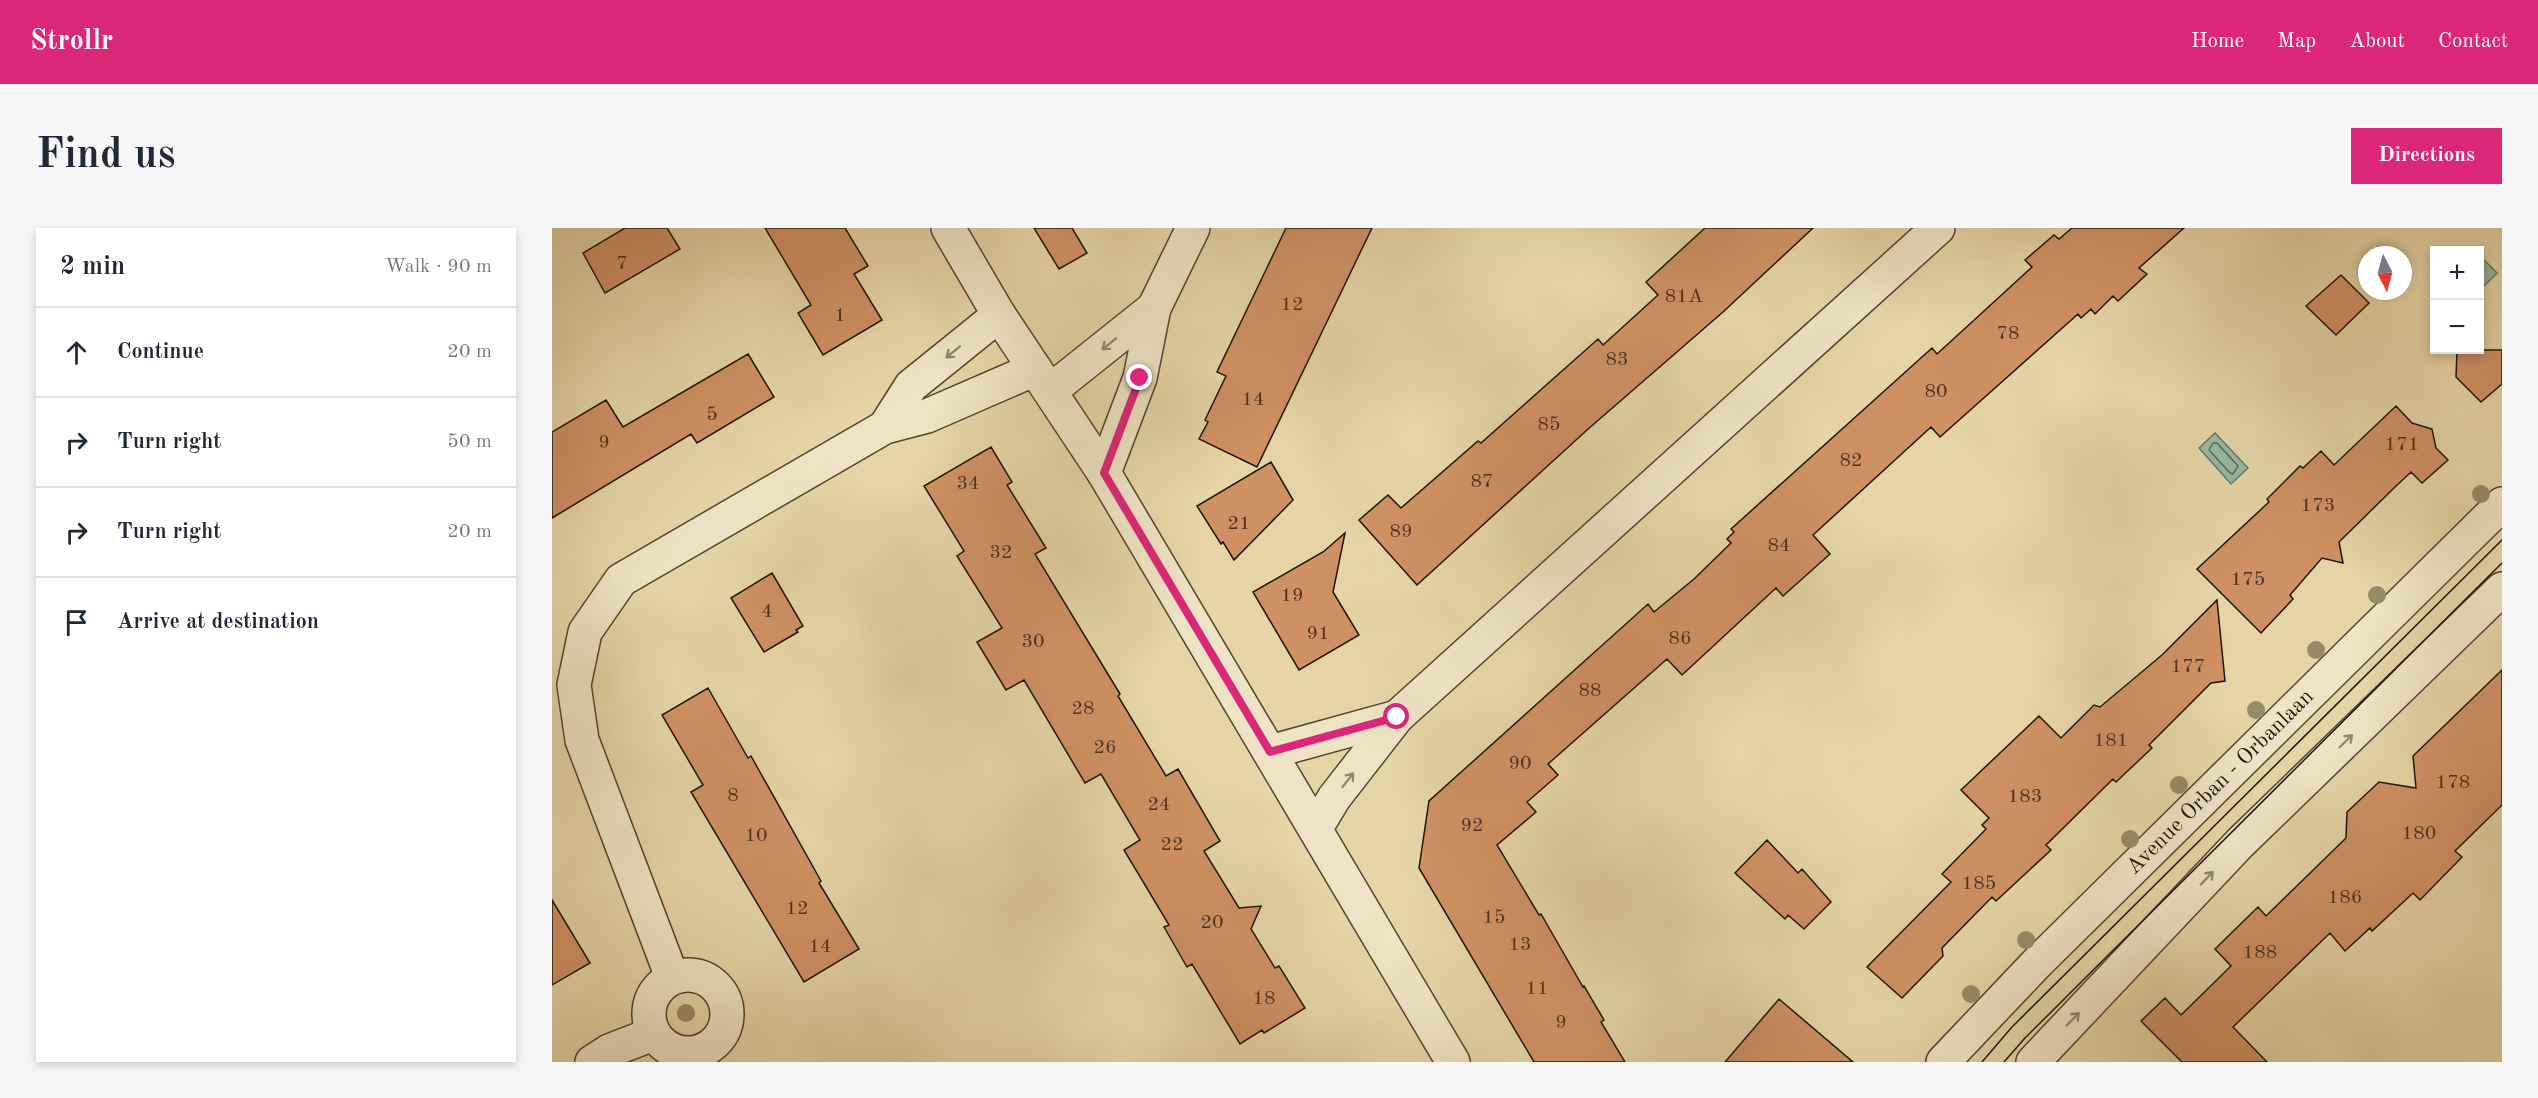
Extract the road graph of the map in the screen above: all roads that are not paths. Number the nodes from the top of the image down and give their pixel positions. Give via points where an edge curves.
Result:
1 (948, 228) edge
2 (1193, 228) edge
3 (1938, 228) edge
4 (1154, 308) junction
5 (999, 315) junction
6 (1043, 380) junction
7 (885, 427) junction
8 (1104, 473) junction
9 (2502, 504) edge
10 (2502, 589) edge
11 (1397, 717) junction
12 (1270, 752) junction
13 (1316, 828) junction
14 (672, 977) junction
15 (653, 1034) junction
16 (592, 1062) edge
17 (1453, 1062) edge
18 (1944, 1062) edge
19 (2033, 1062) edge

1 - 5 street
2 - 4 street
3 - 11 street
4 -> 6 street
4 - 8 street via 1140,378
5 - 6 street
5 -> 7 street via 911,386
6 - 7 street
6 - 8 street
7 - 14 street via 621,580 585,632 574,686 582,740
8 - 12 street
9 - 18 street, Avenue Orban - Orbanlaan via 2044,955
19 -> 10 street via 2241,843
11 - 12 street
13 -> 11 street via 1334,798
12 - 13 street
13 - 17 street
14 - 15 street via 658,987 650,1001 648,1017
14 - 15 street via 692,974 711,981 724,996 728,1017 722,1036 706,1050 686,1054 667,1048
15 - 16 street

